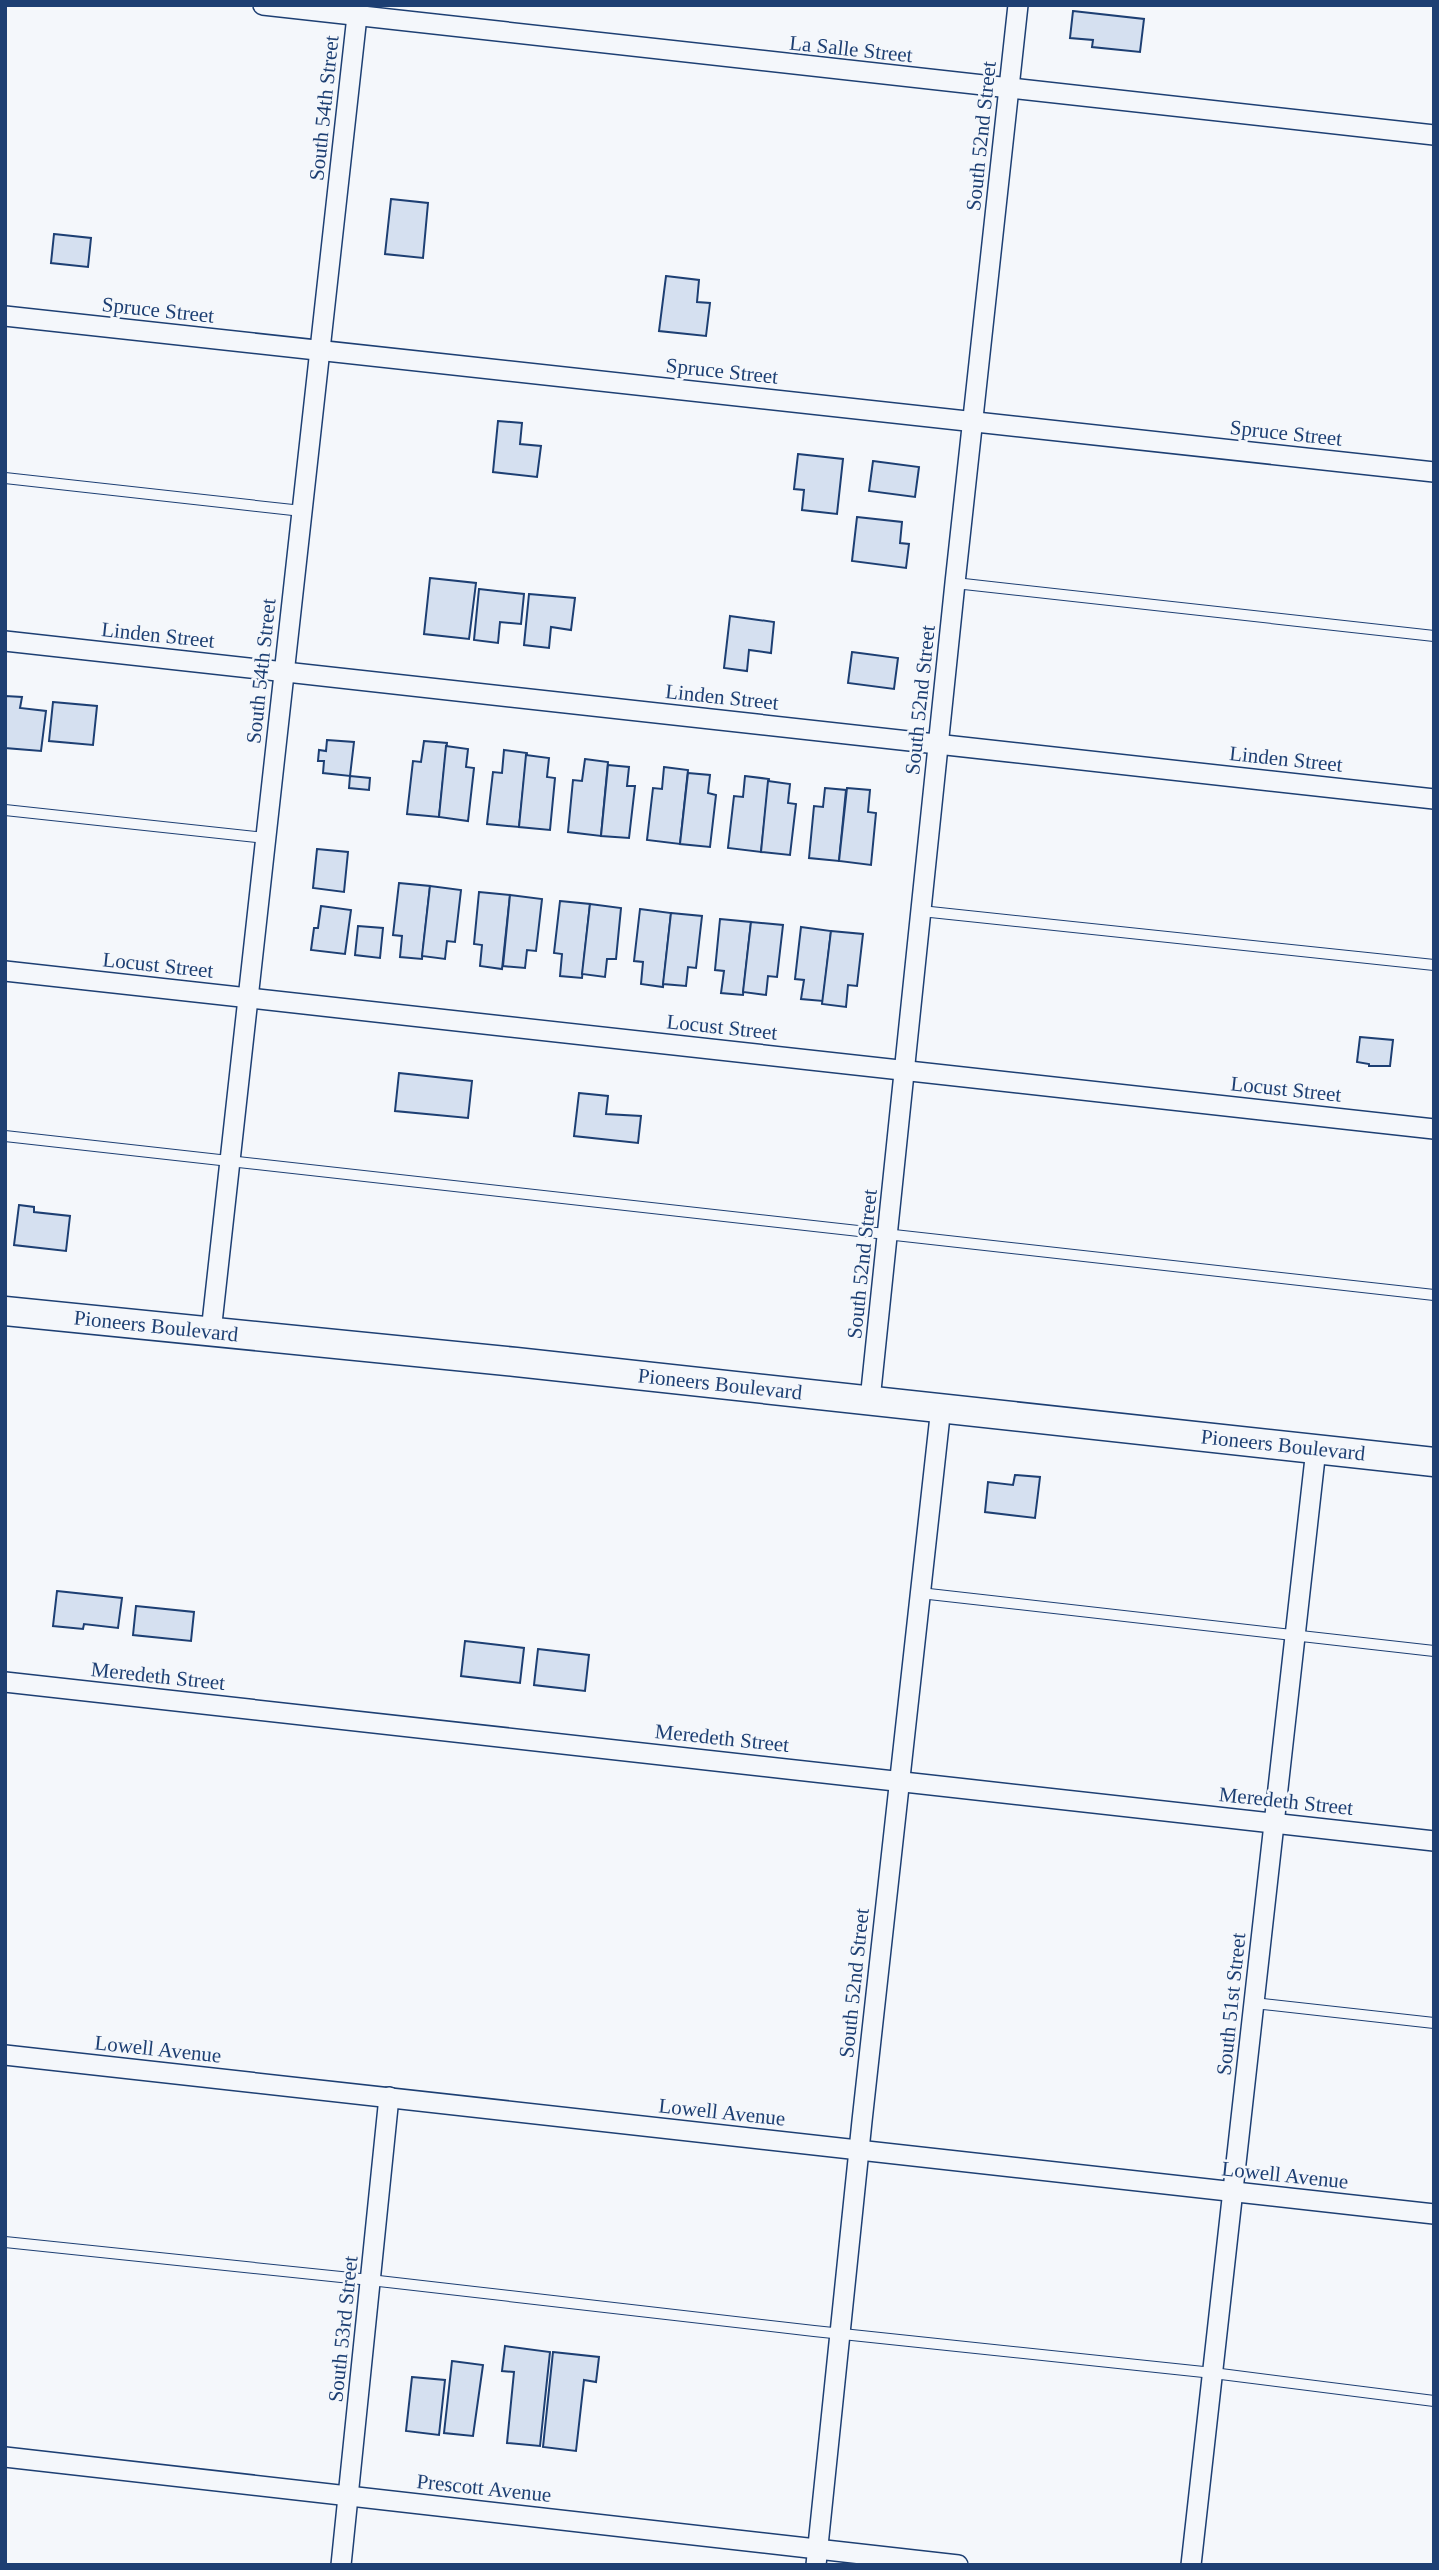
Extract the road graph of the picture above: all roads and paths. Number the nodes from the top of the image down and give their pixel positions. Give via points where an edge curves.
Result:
1 (263, 5) edge
2 (434, 5) edge
3 (1018, 5) edge
4 (357, 16) junction
5 (432, 25) junction
6 (1010, 89) junction
7 (1434, 135) edge
8 (5, 316) edge
9 (320, 350) junction
10 (972, 421) junction
11 (1434, 471) edge
12 (5, 478) edge
13 (302, 511) junction
14 (955, 583) junction
15 (1434, 636) edge
16 (5, 641) edge
17 (284, 671) junction
18 (939, 744) junction
19 (1434, 799) edge
20 (5, 810) edge
21 (265, 838) junction
22 (922, 911) junction
23 (1434, 965) edge
24 (5, 971) edge
25 (248, 998) junction
26 (905, 1070) junction
27 (1434, 1129) edge
28 (5, 1136) edge
29 (230, 1161) junction
30 (888, 1233) junction
31 (1434, 1295) edge
32 (5, 1311) edge
33 (211, 1332) junction
34 (870, 1400) junction
35 (941, 1407) junction
36 (1316, 1449) junction
37 (1434, 1462) edge
38 (920, 1593) junction
39 (1295, 1636) junction
40 (1434, 1651) edge
41 (5, 1682) edge
42 (900, 1780) junction
43 (1274, 1822) junction
44 (1434, 1840) edge
45 (1254, 2003) junction
46 (1434, 2023) edge
47 (5, 2056) edge
48 (389, 2097) junction
49 (859, 2150) junction
50 (1233, 2193) junction
51 (1434, 2214) edge
52 (5, 2242) edge
53 (370, 2280) junction
54 (840, 2333) junction
55 (1213, 2373) junction
56 (1434, 2400) edge
57 (5, 2457) edge
58 (349, 2496) junction
59 (817, 2557) edge
60 (341, 2565) edge
61 (958, 2565) edge
62 (1191, 2565) edge

1 - 4 street, La Salle Street
2 - 5 street
3 - 6 street, South 52nd Street
4 - 5 street, La Salle Street
4 - 9 street, South 54th Street
5 - 6 street, La Salle Street
6 - 7 street, La Salle Street
6 - 10 street, South 52nd Street
8 - 9 street, Spruce Street
9 - 10 street, Spruce Street
9 - 13 street, South 54th Street
10 - 11 street, Spruce Street
10 - 14 street, South 52nd Street
12 - 13 lane
13 - 17 street, South 54th Street
14 - 15 lane
14 - 18 street, South 52nd Street
16 - 17 street, Linden Street
17 - 18 street, Linden Street
17 - 21 street, South 54th Street
18 - 19 street, Linden Street
18 - 22 street, South 52nd Street
20 - 21 lane
21 - 25 street, South 54th Street
22 - 23 lane
22 - 26 street, South 52nd Street
24 - 25 street, Locust Street
25 - 26 street, Locust Street
25 - 29 street, South 54th Street
26 - 27 street, Locust Street
26 - 30 street, South 52nd Street
28 - 29 lane
29 - 30 lane
29 - 33 street, South 54th Street
30 - 31 lane
30 - 34 street, South 52nd Street
32 - 33 main road, Pioneers Boulevard
33 - 34 main road, Pioneers Boulevard
34 - 35 main road, Pioneers Boulevard
35 - 36 main road, Pioneers Boulevard
35 - 38 street, South 52nd Street
36 - 37 main road, Pioneers Boulevard
36 - 39 street, South 51st Street
38 - 39 lane
38 - 42 street, South 52nd Street
39 - 40 lane
39 - 43 street, South 51st Street
41 - 42 street, Meredeth Street
42 - 43 street, Meredeth Street
42 - 49 street, South 52nd Street
43 - 44 street, Meredeth Street
43 - 45 street, South 51st Street
45 - 46 lane
45 - 50 street, South 51st Street
47 - 48 street, Lowell Avenue
48 - 49 street, Lowell Avenue
48 - 53 street, South 53rd Street
49 - 50 street, Lowell Avenue
49 - 54 street, South 52nd Street
50 - 51 street, Lowell Avenue
50 - 55 street, South 51st Street
52 - 53 lane
53 - 54 lane
53 - 58 street, South 53rd Street
54 - 55 lane
54 - 59 street, South 52nd Street
55 - 56 lane
55 - 62 street, South 51st Street
57 - 58 street, Prescott Avenue
58 - 59 street, Prescott Avenue
58 - 60 street, South 53rd Street
59 - 61 street, Prescott Avenue

